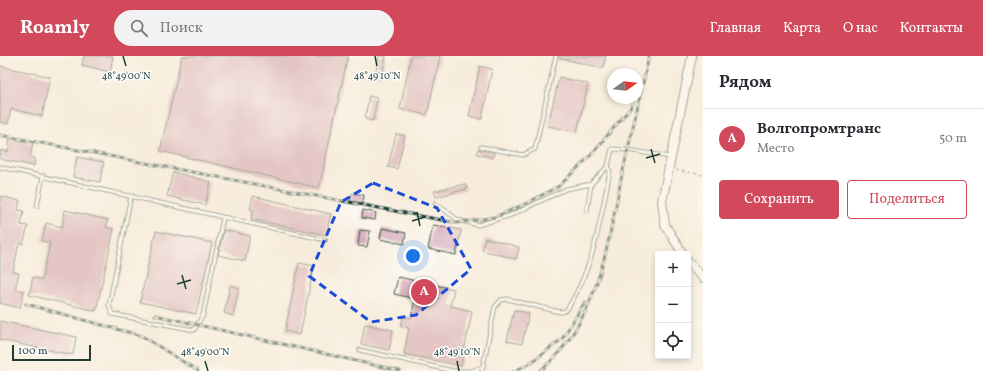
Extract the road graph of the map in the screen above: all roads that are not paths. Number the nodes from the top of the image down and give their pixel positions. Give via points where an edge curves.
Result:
1 (556, 56) edge
2 (692, 56) edge
3 (481, 146) dead end
4 (670, 157) junction
5 (608, 166) junction
6 (0, 167) edge
7 (43, 176) junction
8 (591, 184) junction
9 (131, 196) junction
10 (436, 203) dead end
11 (37, 206) dead end
12 (587, 211) dead end
13 (223, 218) junction
14 (324, 240) dead end
15 (681, 251) edge
16 (691, 265) edge
17 (703, 278) edge
18 (360, 350) dead end
19 (482, 369) edge

1 - 3 lane via 535,149 523,155
2 - 4 street
4 - 5 lane via 615,148 612,149
4 - 15 street via 662,192 663,217 670,235
5 - 8 lane
5 - 19 lane via 610,172 593,255 586,276 568,308 565,312 560,312 507,299 501,300 495,307
6 - 7 lane
7 - 9 lane
7 - 11 lane
8 - 10 lane via 566,189 511,215 478,225 458,220
8 - 12 lane
9 - 13 lane
9 - 13 lane via 109,304 112,314 194,330 203,315
13 - 14 lane
16 - 17 street
18 - 19 lane via 453,371

